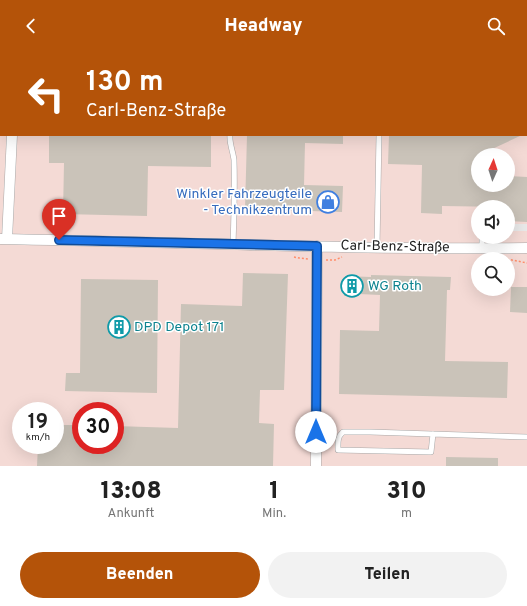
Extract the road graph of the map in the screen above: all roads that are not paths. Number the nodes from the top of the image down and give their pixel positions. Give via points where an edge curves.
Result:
1 (12, 136) edge
2 (230, 136) edge
3 (379, 136) edge
4 (3, 239) edge
5 (482, 244) edge
6 (233, 245) junction
7 (317, 246) junction
8 (377, 247) junction
9 (527, 248) edge
10 (482, 249) junction
11 (432, 434) junction
12 (527, 437) edge
13 (316, 466) edge

1 - 4 street
2 - 6 lane via 235,192
3 - 8 lane
4 - 6 street, Carl-Benz-Straße
5 - 10 lane
6 - 7 street, Carl-Benz-Straße
7 - 8 street, Carl-Benz-Straße
7 - 13 street
8 - 10 street, Carl-Benz-Straße
9 - 10 street, Carl-Benz-Straße
11 - 11 lane via 343,432 340,434 338,450 431,452
11 - 12 lane

